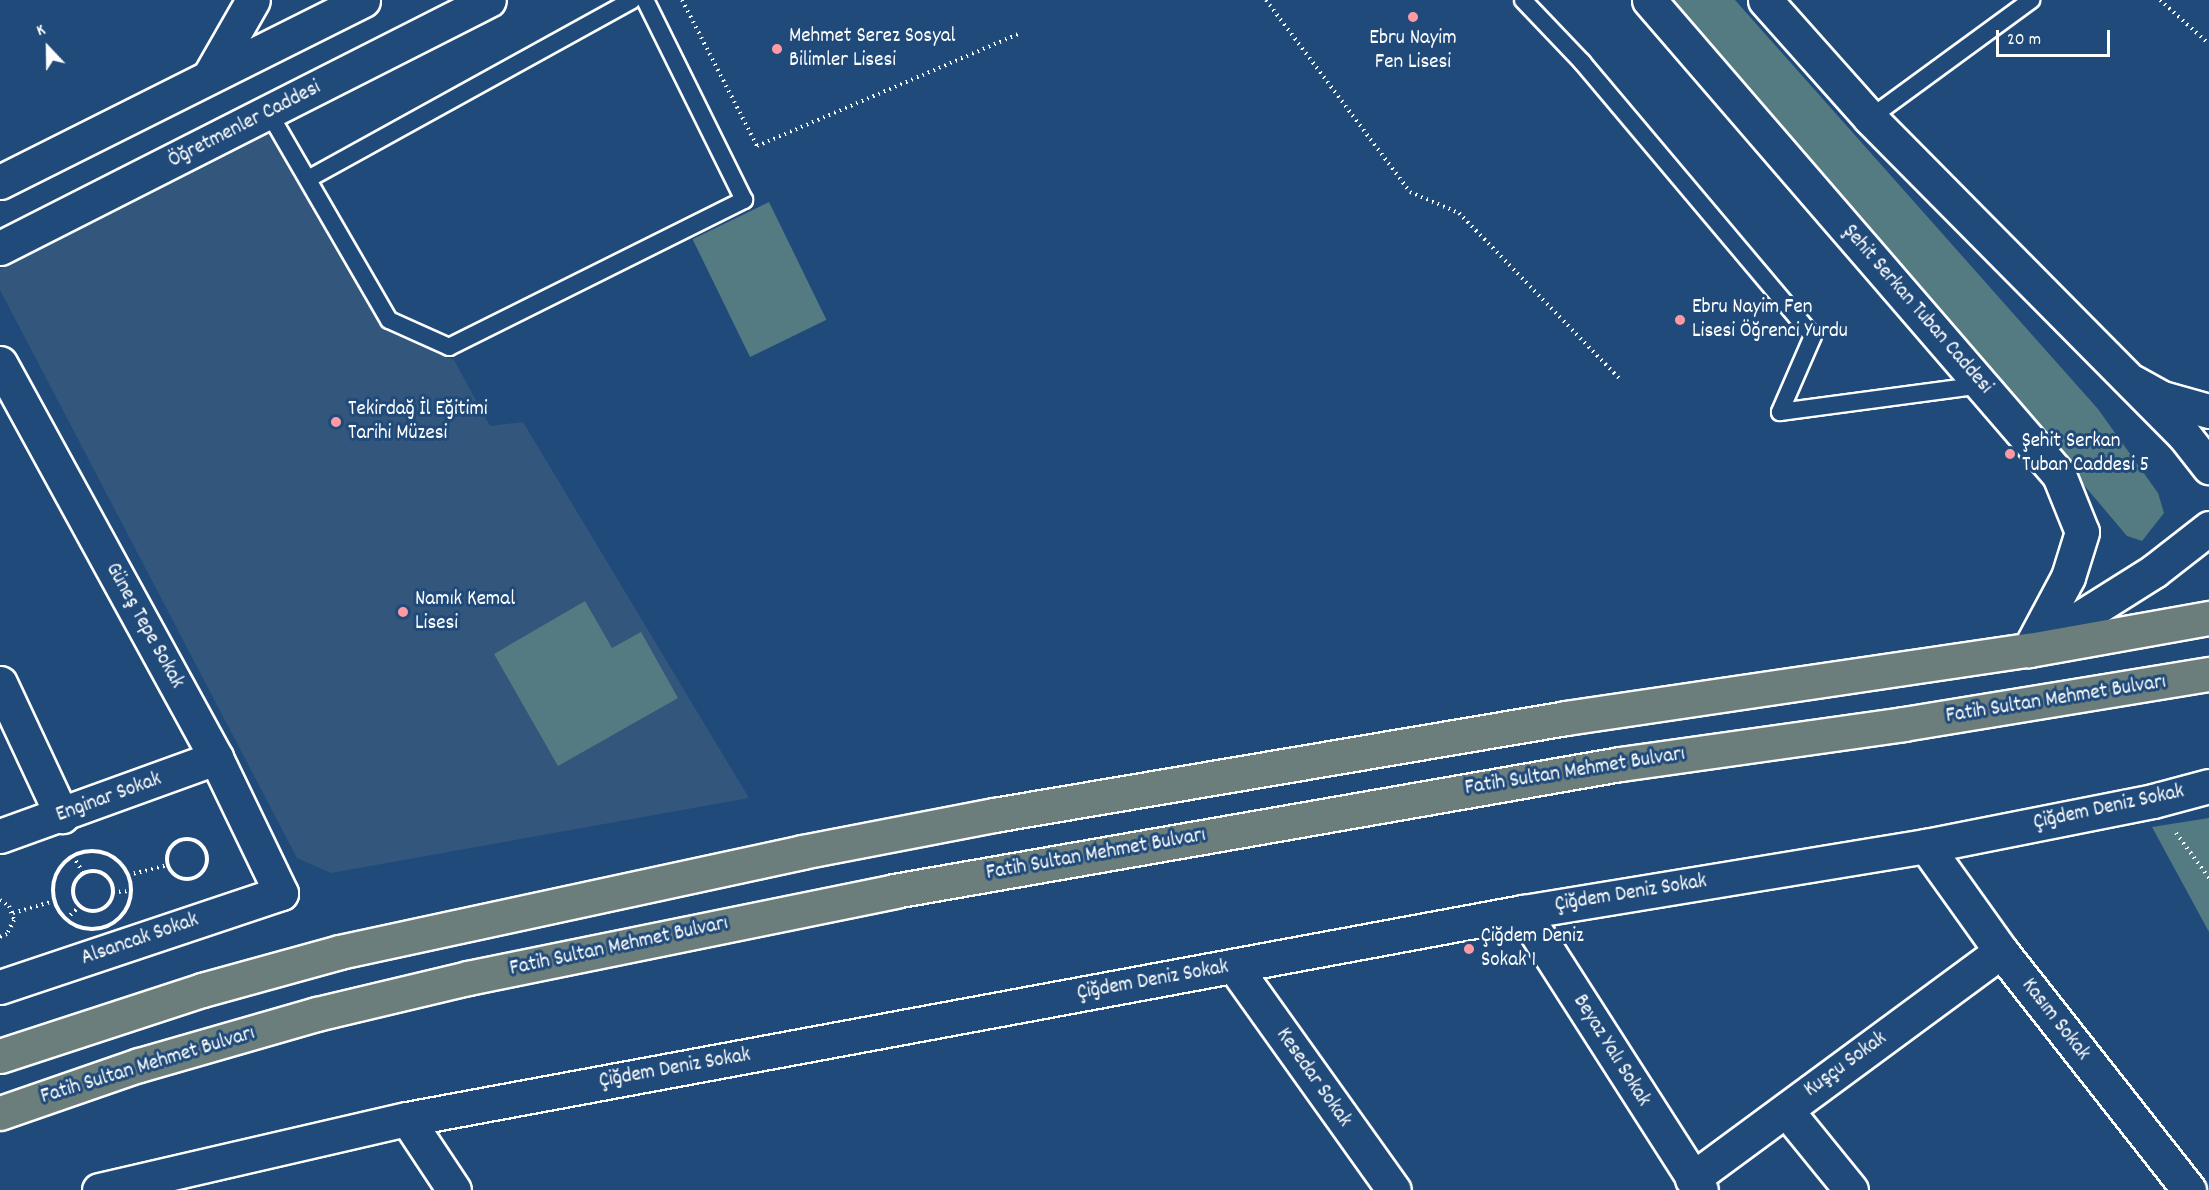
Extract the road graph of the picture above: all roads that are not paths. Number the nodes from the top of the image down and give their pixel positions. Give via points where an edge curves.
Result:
1 (253, 0) edge
2 (363, 0) edge
3 (489, 0) edge
4 (632, 0) edge
5 (645, 0) edge
6 (1523, 0) edge
7 (1649, 0) edge
8 (1765, 0) edge
9 (2031, 0) edge
10 (210, 75) junction
11 (270, 113) junction
12 (1870, 118) junction
13 (308, 179) junction
14 (0, 182) edge
15 (0, 248) edge
16 (0, 363) edge
17 (2129, 380) junction
18 (1982, 385) junction
19 (2209, 411) edge
20 (2209, 467) edge
21 (2209, 528) edge
22 (2209, 618) edge
23 (2029, 650) junction
24 (2209, 674) edge
25 (0, 683) edge
26 (216, 758) junction
27 (2209, 786) edge
28 (62, 816) junction
29 (0, 836) edge
30 (1926, 846) junction
31 (281, 893) joint
32 (1523, 912) junction
33 (2001, 951) junction
34 (1233, 966) junction
35 (0, 987) edge
36 (0, 1056) edge
37 (1786, 1110) junction
38 (0, 1113) edge
39 (407, 1119) junction
40 (160, 1182) edge
41 (1696, 1185) edge
42 (99, 1190) edge
43 (454, 1190) edge
44 (1394, 1190) edge
45 (1851, 1190) edge
46 (2189, 1190) edge

1 - 10 street
2 - 10 street
3 - 11 street, Öğretmenler Caddesi
4 - 13 lane
5 - 13 lane via 744,200 449,347 389,320
6 - 18 lane via 1582,62 1814,336 1780,412
7 - 18 street, Şehit Serkan Tuban Caddesi
8 - 12 street
9 - 12 lane
10 - 14 street
11 - 13 lane
11 - 15 street, Öğretmenler Caddesi
12 - 17 street
16 - 26 street, Güneş Tepe Sokak
17 - 19 street via 2162,398
17 - 20 street via 2184,435
18 - 23 street, Şehit Serkan Tuban Caddesi via 2059,475 2082,532 2068,578
21 - 23 street via 2154,571
22 - 23 main road
23 - 36 main road via 1566,718 802,852 340,952 202,990
24 - 38 main road, Fatih Sultan Mehmet Bulvarı via 1903,724 1608,766 894,891 468,978 317,1014 139,1065
25 - 28 street
26 - 28 street, Enginar Sokak
26 - 31 street, Güneş Tepe Sokak
27 - 30 street, Çiğdem Deniz Sokak via 2153,801
28 - 29 street, Enginar Sokak
30 - 32 street, Çiğdem Deniz Sokak
30 - 33 street, Kasım Sokak
31 - 35 street, Alsancak Sokak
32 - 34 street, Çiğdem Deniz Sokak
32 - 41 street, Beyaz Yalı Sokak
33 - 37 street, Kuşçu Sokak
33 - 46 street, Kasım Sokak
34 - 39 street, Çiğdem Deniz Sokak
34 - 44 street, Kesedar Sokak
37 - 41 street, Kuşçu Sokak
37 - 45 street
39 - 40 street, Çiğdem Deniz Sokak
39 - 43 street
40 - 42 street, Çiğdem Deniz Sokak

